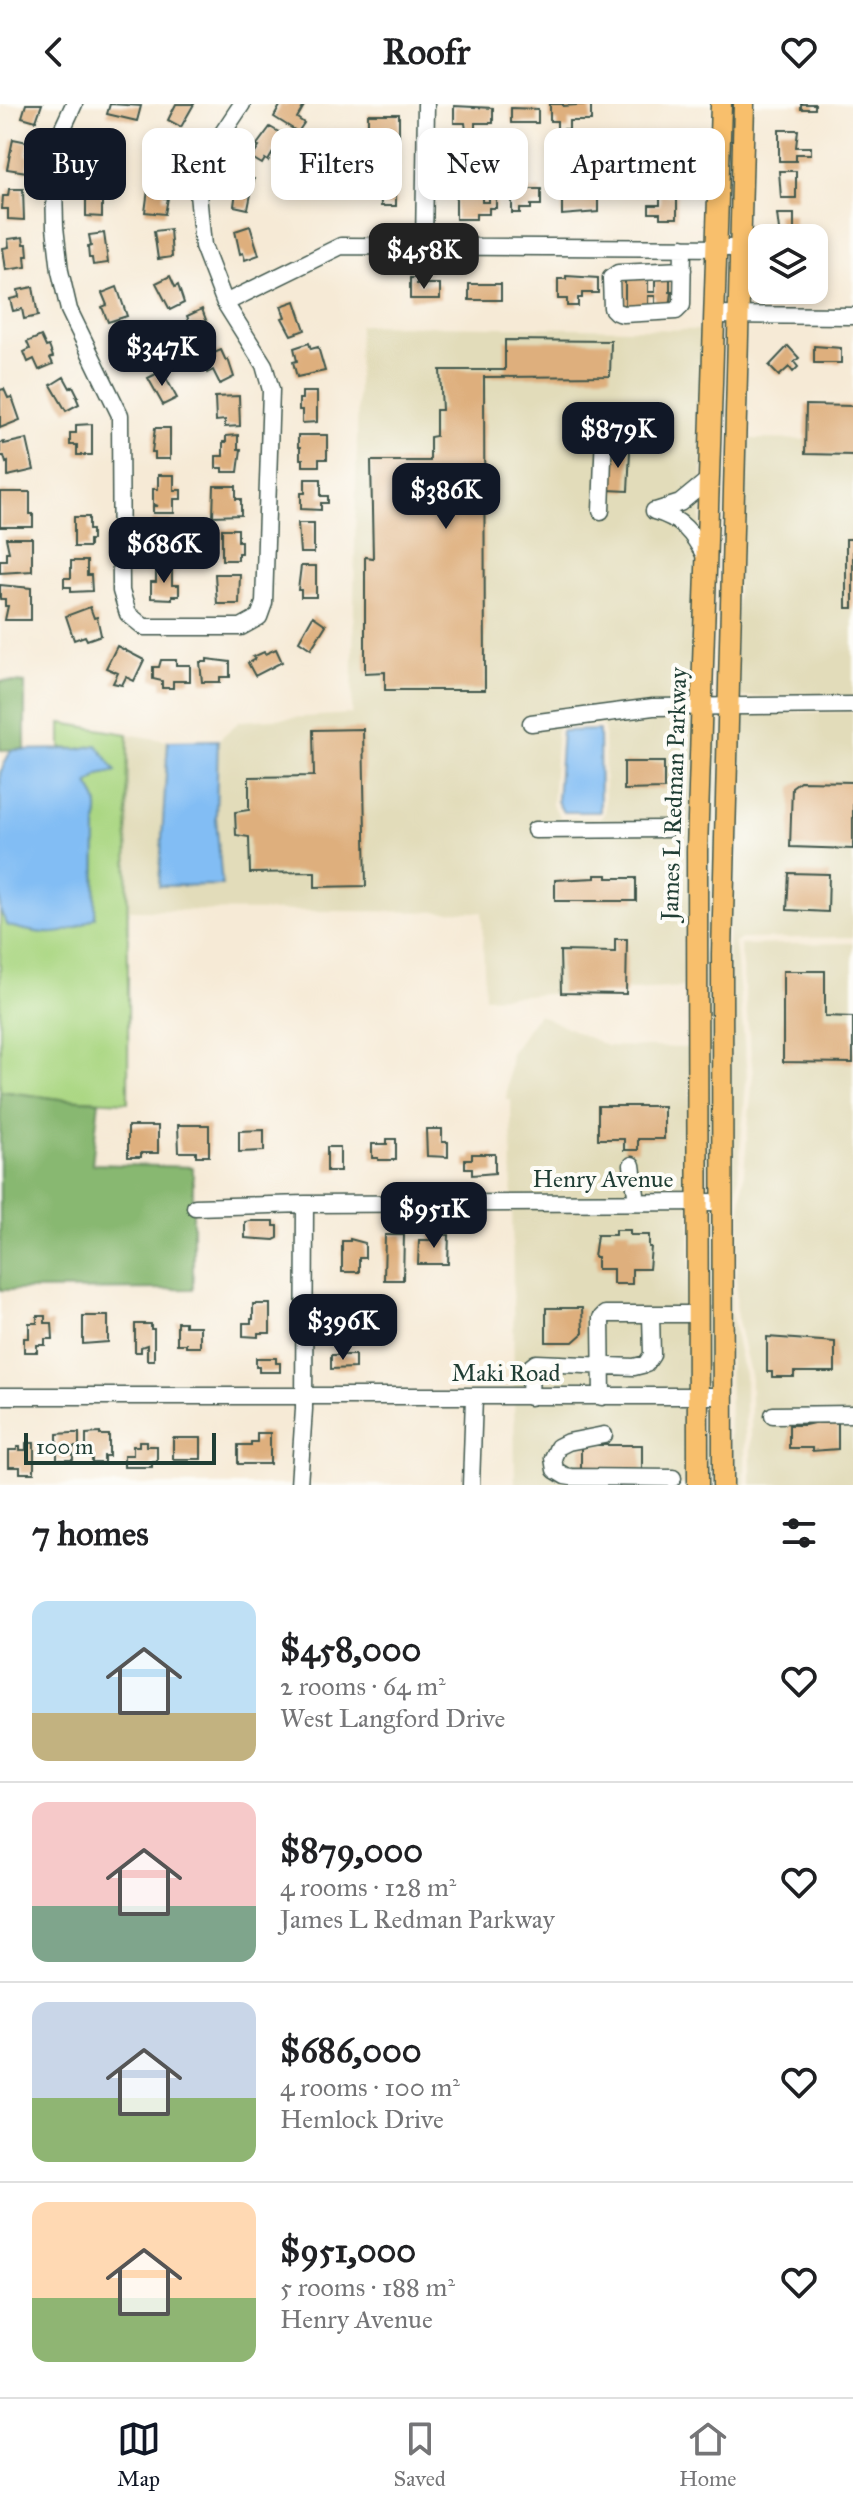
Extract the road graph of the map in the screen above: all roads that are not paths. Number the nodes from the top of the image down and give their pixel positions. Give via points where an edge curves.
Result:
1 (74, 104) edge
2 (242, 104) edge
3 (426, 104) edge
4 (721, 104) edge
5 (735, 104) edge
6 (744, 104) edge
7 (743, 174) junction
8 (424, 247) junction
9 (683, 247) junction
10 (716, 247) junction
11 (741, 248) junction
12 (683, 270) junction
13 (225, 303) junction
14 (713, 315) junction
15 (739, 315) junction
16 (853, 316) edge
17 (712, 350) junction
18 (711, 388) junction
19 (656, 422) dead end
20 (735, 442) junction
21 (708, 480) junction
22 (601, 511) dead end
23 (733, 515) junction
24 (707, 518) junction
25 (706, 558) junction
26 (726, 704) junction
27 (853, 705) edge
28 (703, 706) junction
29 (531, 723) dead end
30 (667, 829) dead end
31 (535, 830) dead end
32 (696, 954) junction
33 (722, 954) junction
34 (632, 1165) dead end
35 (637, 1202) junction
36 (697, 1202) junction
37 (723, 1202) junction
38 (305, 1204) junction
39 (195, 1207) dead end
40 (651, 1314) junction
41 (698, 1314) junction
42 (601, 1364) junction
43 (304, 1395) junction
44 (0, 1396) edge
45 (699, 1396) junction
46 (724, 1396) junction
47 (474, 1397) junction
48 (530, 1397) junction
49 (602, 1397) junction
50 (853, 1414) edge
51 (773, 1415) dead end
52 (604, 1435) dead end
53 (673, 1478) dead end
54 (299, 1485) edge
55 (471, 1485) edge
56 (698, 1485) edge
57 (723, 1485) edge

1 - 13 street via 61,132 54,184 60,271 69,310 120,415 121,591 128,614 144,627 241,627 259,617 264,603 271,390 264,365
2 - 13 street via 212,149 198,194 203,246
3 - 8 street
4 - 10 main road, James L Redman Parkway
5 - 7 main road
6 - 7 main road, James L Redman Parkway
7 - 11 main road, James L Redman Parkway
8 - 9 street
8 - 13 street via 341,246
9 - 10 street
9 - 12 street
10 - 11 street
10 - 14 main road, James L Redman Parkway
11 - 15 main road, James L Redman Parkway
12 - 12 street via 618,273 611,278 612,308 676,311 682,305
14 - 15 street
14 - 17 main road, James L Redman Parkway
15 - 16 street
15 - 20 main road, James L Redman Parkway
17 - 18 main road, James L Redman Parkway
17 - 20 main road via 726,368
18 - 21 main road, James L Redman Parkway
18 - 23 main road via 721,442 719,487
19 - 22 street via 626,420 604,432
20 - 23 main road, James L Redman Parkway
21 - 24 main road, James L Redman Parkway
21 - 25 street via 680,503 654,511 682,523
23 - 24 street
23 - 26 main road, James L Redman Parkway
24 - 25 main road, James L Redman Parkway
24 - 26 main road via 717,543 713,665
25 - 28 main road, James L Redman Parkway
26 - 27 street
26 - 28 street
26 - 33 main road, James L Redman Parkway
28 - 29 street
28 - 32 main road, James L Redman Parkway
30 - 31 street
32 - 33 street
32 - 36 main road, James L Redman Parkway
33 - 37 main road, James L Redman Parkway
34 - 35 street
35 - 36 street, Henry Avenue
35 - 38 street, Henry Avenue
36 - 37 street, Henry Avenue
36 - 41 main road, James L Redman Parkway
37 - 46 main road, James L Redman Parkway
38 - 39 street, Henry Avenue
38 - 43 street
40 - 41 street
40 - 42 street via 652,1355 646,1364
40 - 42 street via 601,1318
41 - 45 main road, James L Redman Parkway
42 - 48 street via 536,1363 531,1367
42 - 49 street
43 - 44 street, Maki Road
43 - 47 street, Maki Road
43 - 54 street
45 - 46 street, Maki Road
45 - 49 street, Maki Road
45 - 56 main road, James L Redman Parkway
46 - 57 main road, James L Redman Parkway
47 - 48 street, Maki Road
47 - 55 street
48 - 49 street, Maki Road
50 - 51 street
52 - 53 street via 558,1447 555,1470 571,1477

